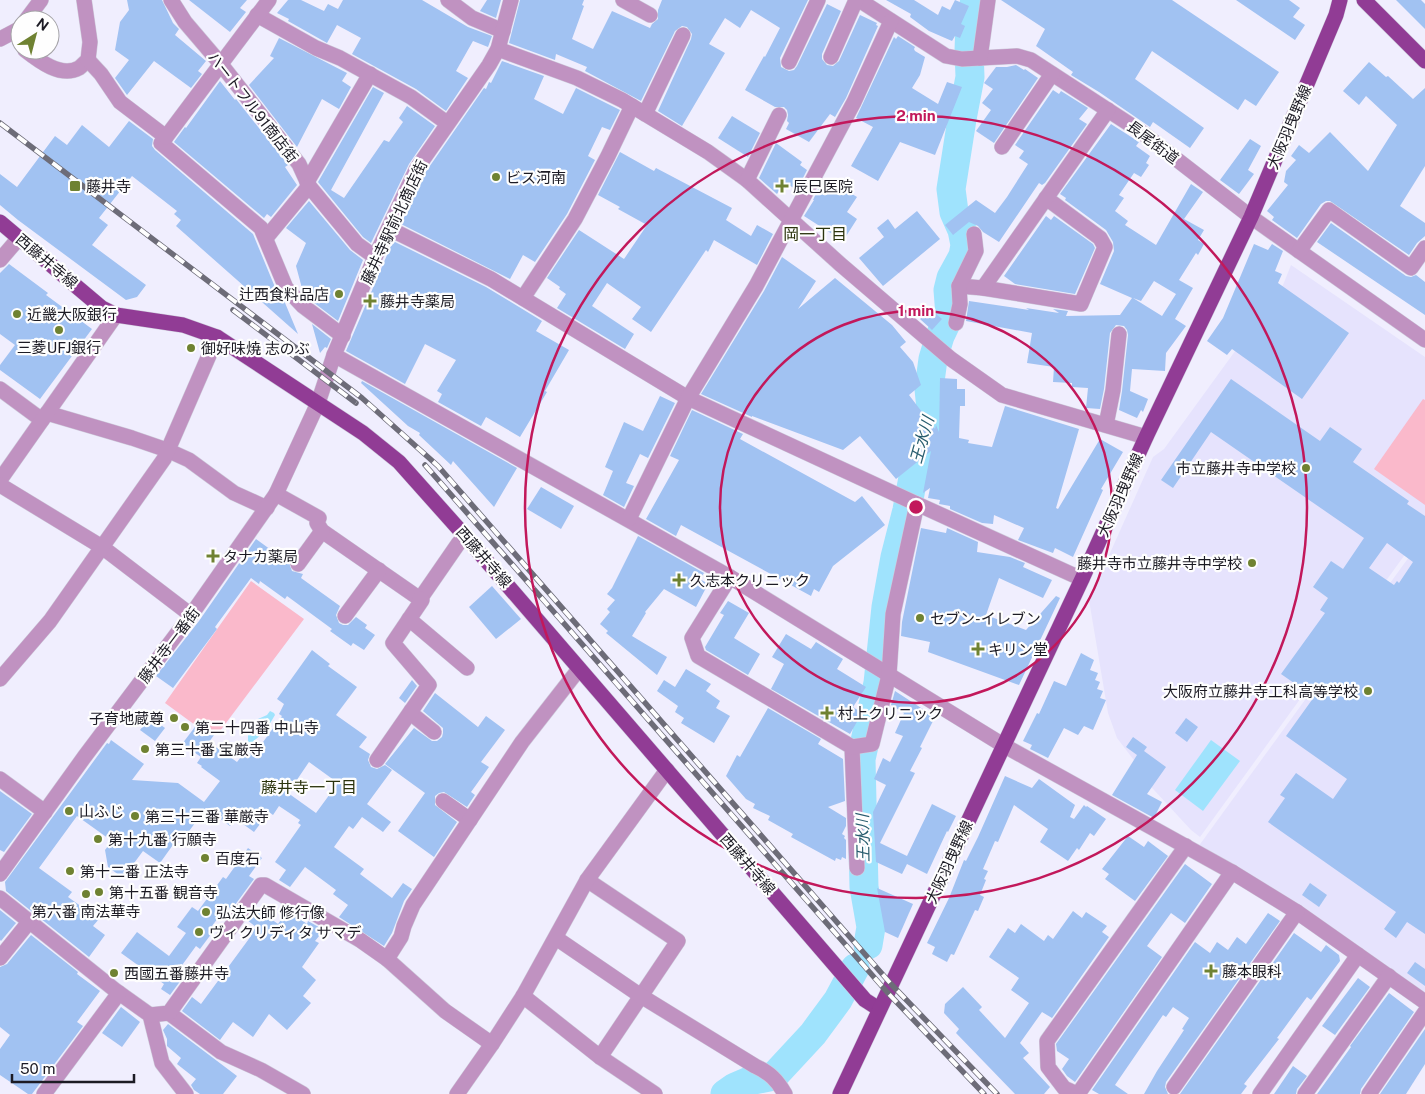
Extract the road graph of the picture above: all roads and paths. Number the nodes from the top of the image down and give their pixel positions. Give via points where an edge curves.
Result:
1 (84, 0) edge
2 (171, 0) edge
3 (269, 0) edge
4 (448, 0) edge
5 (511, 0) edge
6 (623, 0) edge
7 (818, 0) edge
8 (858, 0) edge
9 (988, 0) edge
10 (1340, 0) edge
11 (1364, 0) edge
12 (650, 15) dead end
13 (257, 16) junction
14 (891, 21) junction
15 (503, 31) junction
16 (683, 35) dead end
17 (498, 49) junction
18 (831, 57) dead end
19 (973, 58) junction
20 (40, 60) edge
21 (88, 60) junction
22 (1425, 61) edge
23 (789, 62) dead end
24 (220, 63) junction
25 (370, 74) junction
26 (1052, 74) junction
27 (639, 110) junction
28 (1108, 110) junction
29 (779, 116) dead end
30 (447, 123) junction
31 (166, 137) junction
32 (1002, 147) dead end
33 (747, 180) junction
34 (308, 184) junction
35 (1046, 198) junction
36 (1251, 217) junction
37 (791, 219) junction
38 (0, 222) edge
39 (390, 229) junction
40 (974, 234) dead end
41 (19, 238) junction
42 (266, 238) junction
43 (1425, 248) edge
44 (1299, 251) junction
45 (375, 257) junction
46 (0, 260) edge
47 (959, 286) junction
48 (983, 288) junction
49 (523, 298) junction
50 (116, 314) junction
51 (956, 323) dead end
52 (1118, 334) dead end
53 (342, 336) junction
54 (217, 337) junction
55 (1425, 340) edge
56 (334, 353) junction
57 (0, 389) edge
58 (688, 398) junction
59 (318, 403) junction
60 (45, 417) junction
61 (1106, 425) junction
62 (1146, 437) junction
63 (167, 450) junction
64 (0, 480) edge
65 (0, 485) edge
66 (276, 494) junction
67 (917, 504) junction
68 (267, 508) junction
69 (629, 519) junction
70 (322, 530) junction
71 (465, 536) junction
72 (102, 547) junction
73 (298, 564) dead end
74 (379, 570) junction
75 (730, 577) junction
76 (1082, 579) junction
77 (420, 599) junction
78 (191, 615) junction
79 (345, 616) dead end
80 (409, 619) junction
81 (466, 668) dead end
82 (579, 669) junction
83 (889, 675) junction
84 (0, 680) edge
85 (411, 711) junction
86 (434, 732) dead end
87 (1003, 745) junction
88 (852, 746) junction
89 (377, 760) dead end
90 (667, 770) junction
91 (0, 780) edge
92 (443, 801) dead end
93 (45, 812) junction
94 (470, 820) junction
95 (1186, 846) junction
96 (857, 868) dead end
97 (1232, 872) junction
98 (0, 874) edge
99 (587, 880) junction
100 (0, 898) edge
101 (1297, 912) junction
102 (29, 922) junction
103 (556, 938) junction
104 (1358, 955) junction
105 (0, 958) edge
106 (387, 959) junction
107 (1389, 976) junction
108 (119, 993) junction
109 (523, 996) junction
110 (641, 996) junction
111 (1425, 1002) edge
112 (879, 1009) junction
113 (1425, 1012) edge
114 (170, 1013) junction
115 (150, 1015) junction
116 (492, 1044) junction
117 (600, 1057) junction
118 (1174, 1087) dead end
119 (464, 1091) edge
120 (648, 1092) edge
121 (44, 1094) edge
122 (186, 1094) edge
123 (303, 1094) edge
124 (785, 1094) edge
125 (840, 1094) edge
126 (1078, 1094) edge
127 (1260, 1094) edge
128 (1305, 1094) edge
129 (1369, 1094) edge

1 - 21 street via 90,42
2 - 24 street, ハートフル91商店街
3 - 13 street
4 - 15 street via 472,18
5 - 15 street, 藤井寺駅前北商店街
6 - 12 street
7 - 23 street
8 - 14 street, 長尾街道
8 - 18 street
9 - 19 street
10 - 36 main road, 大阪羽曳野線
11 - 22 main road
13 - 24 street
13 - 25 street
14 - 19 street, 長尾街道 via 946,56
14 - 37 street via 854,102
15 - 17 street, 藤井寺駅前北商店街
16 - 27 street
17 - 27 street via 577,78
17 - 30 street, 藤井寺駅前北商店街
19 - 26 street, 長尾街道 via 1017,56 1031,60
20 - 21 street via 65,72
21 - 31 street via 120,102
24 - 31 street
24 - 34 street, ハートフル91商店街 via 299,164
25 - 30 street
25 - 34 street
26 - 28 street, 長尾街道
26 - 32 street
27 - 33 street
27 - 49 street via 608,156 575,219
28 - 35 street
28 - 36 street, 長尾街道
29 - 33 street
30 - 39 street, 藤井寺駅前北商店街 via 417,168
31 - 42 street via 162,143 261,228
33 - 37 street
34 - 42 street
34 - 45 street, ハートフル91商店街 via 357,244
35 - 48 street
35 - 48 street via 1100,238 1105,247 1081,304
36 - 44 street, 長尾街道
36 - 62 main road, 大阪羽曳野線
37 - 58 street via 739,315
37 - 61 street via 928,339 1002,395
38 - 41 main road, 西藤井寺線
39 - 45 street, 藤井寺駅前北商店街
39 - 49 street
40 - 47 street via 976,251
41 - 46 street
41 - 50 main road, 西藤井寺線 via 102,308
42 - 53 street via 286,288 303,306
43 - 44 street via 1411,268 1329,210
44 - 55 street, 長尾街道
45 - 53 street, 藤井寺駅前北商店街
47 - 48 street
47 - 51 street
49 - 58 street
50 - 54 main road, 西藤井寺線 via 183,326
50 - 60 street
52 - 61 street
53 - 56 street, 藤井寺駅前北商店街
54 - 59 main road, 西藤井寺線
54 - 63 street
56 - 59 street, 藤井寺駅前北商店街
56 - 69 street
57 - 60 street
58 - 67 street
58 - 69 street
59 - 66 street, 藤井寺一番街
59 - 71 main road, 西藤井寺線 via 399,462
60 - 63 street
60 - 64 street
61 - 62 street
62 - 76 main road, 大阪羽曳野線
63 - 68 street via 189,460 234,493
63 - 72 street via 164,459
65 - 72 street
66 - 68 street, 藤井寺一番街
66 - 70 street via 319,518 317,522
67 - 76 street
67 - 83 street via 893,614
68 - 78 street, 藤井寺一番街
69 - 75 street
70 - 73 street
70 - 74 street
71 - 77 street
71 - 82 main road, 西藤井寺線
72 - 78 street
72 - 84 street via 50,621
74 - 77 street
74 - 79 street
75 - 83 street
75 - 88 street via 692,638 698,656
76 - 87 main road, 大阪羽曳野線
77 - 80 street
78 - 93 street, 藤井寺一番街
80 - 81 street
80 - 85 street via 392,643 429,685
82 - 90 main road, 西藤井寺線
82 - 94 street via 522,742
83 - 87 street
83 - 88 street via 872,744
85 - 86 street
85 - 89 street
87 - 95 street
87 - 112 main road, 大阪羽曳野線
88 - 96 street
90 - 99 street
90 - 112 main road, 西藤井寺線 via 865,1000
91 - 93 street
92 - 94 street
93 - 98 street, 藤井寺一番街
94 - 106 street via 413,905 401,937
95 - 97 street
95 - 126 street via 1047,1041 1048,1067 1064,1088
97 - 101 street
97 - 126 street
99 - 103 street
99 - 110 street via 678,940
100 - 102 street
101 - 104 street
101 - 118 street
102 - 105 street
102 - 108 street
103 - 109 street
103 - 110 street
104 - 107 street
104 - 127 street
106 - 114 street via 360,940 261,885
106 - 116 street via 446,1010
107 - 111 street
107 - 128 street
108 - 115 street
108 - 121 street
109 - 116 street
109 - 117 street
110 - 117 street
110 - 124 street via 773,1076
112 - 125 main road, 大阪羽曳野線
113 - 129 street
114 - 115 street
114 - 123 street via 221,1052
115 - 122 street via 162,1063
116 - 119 street
117 - 120 street

